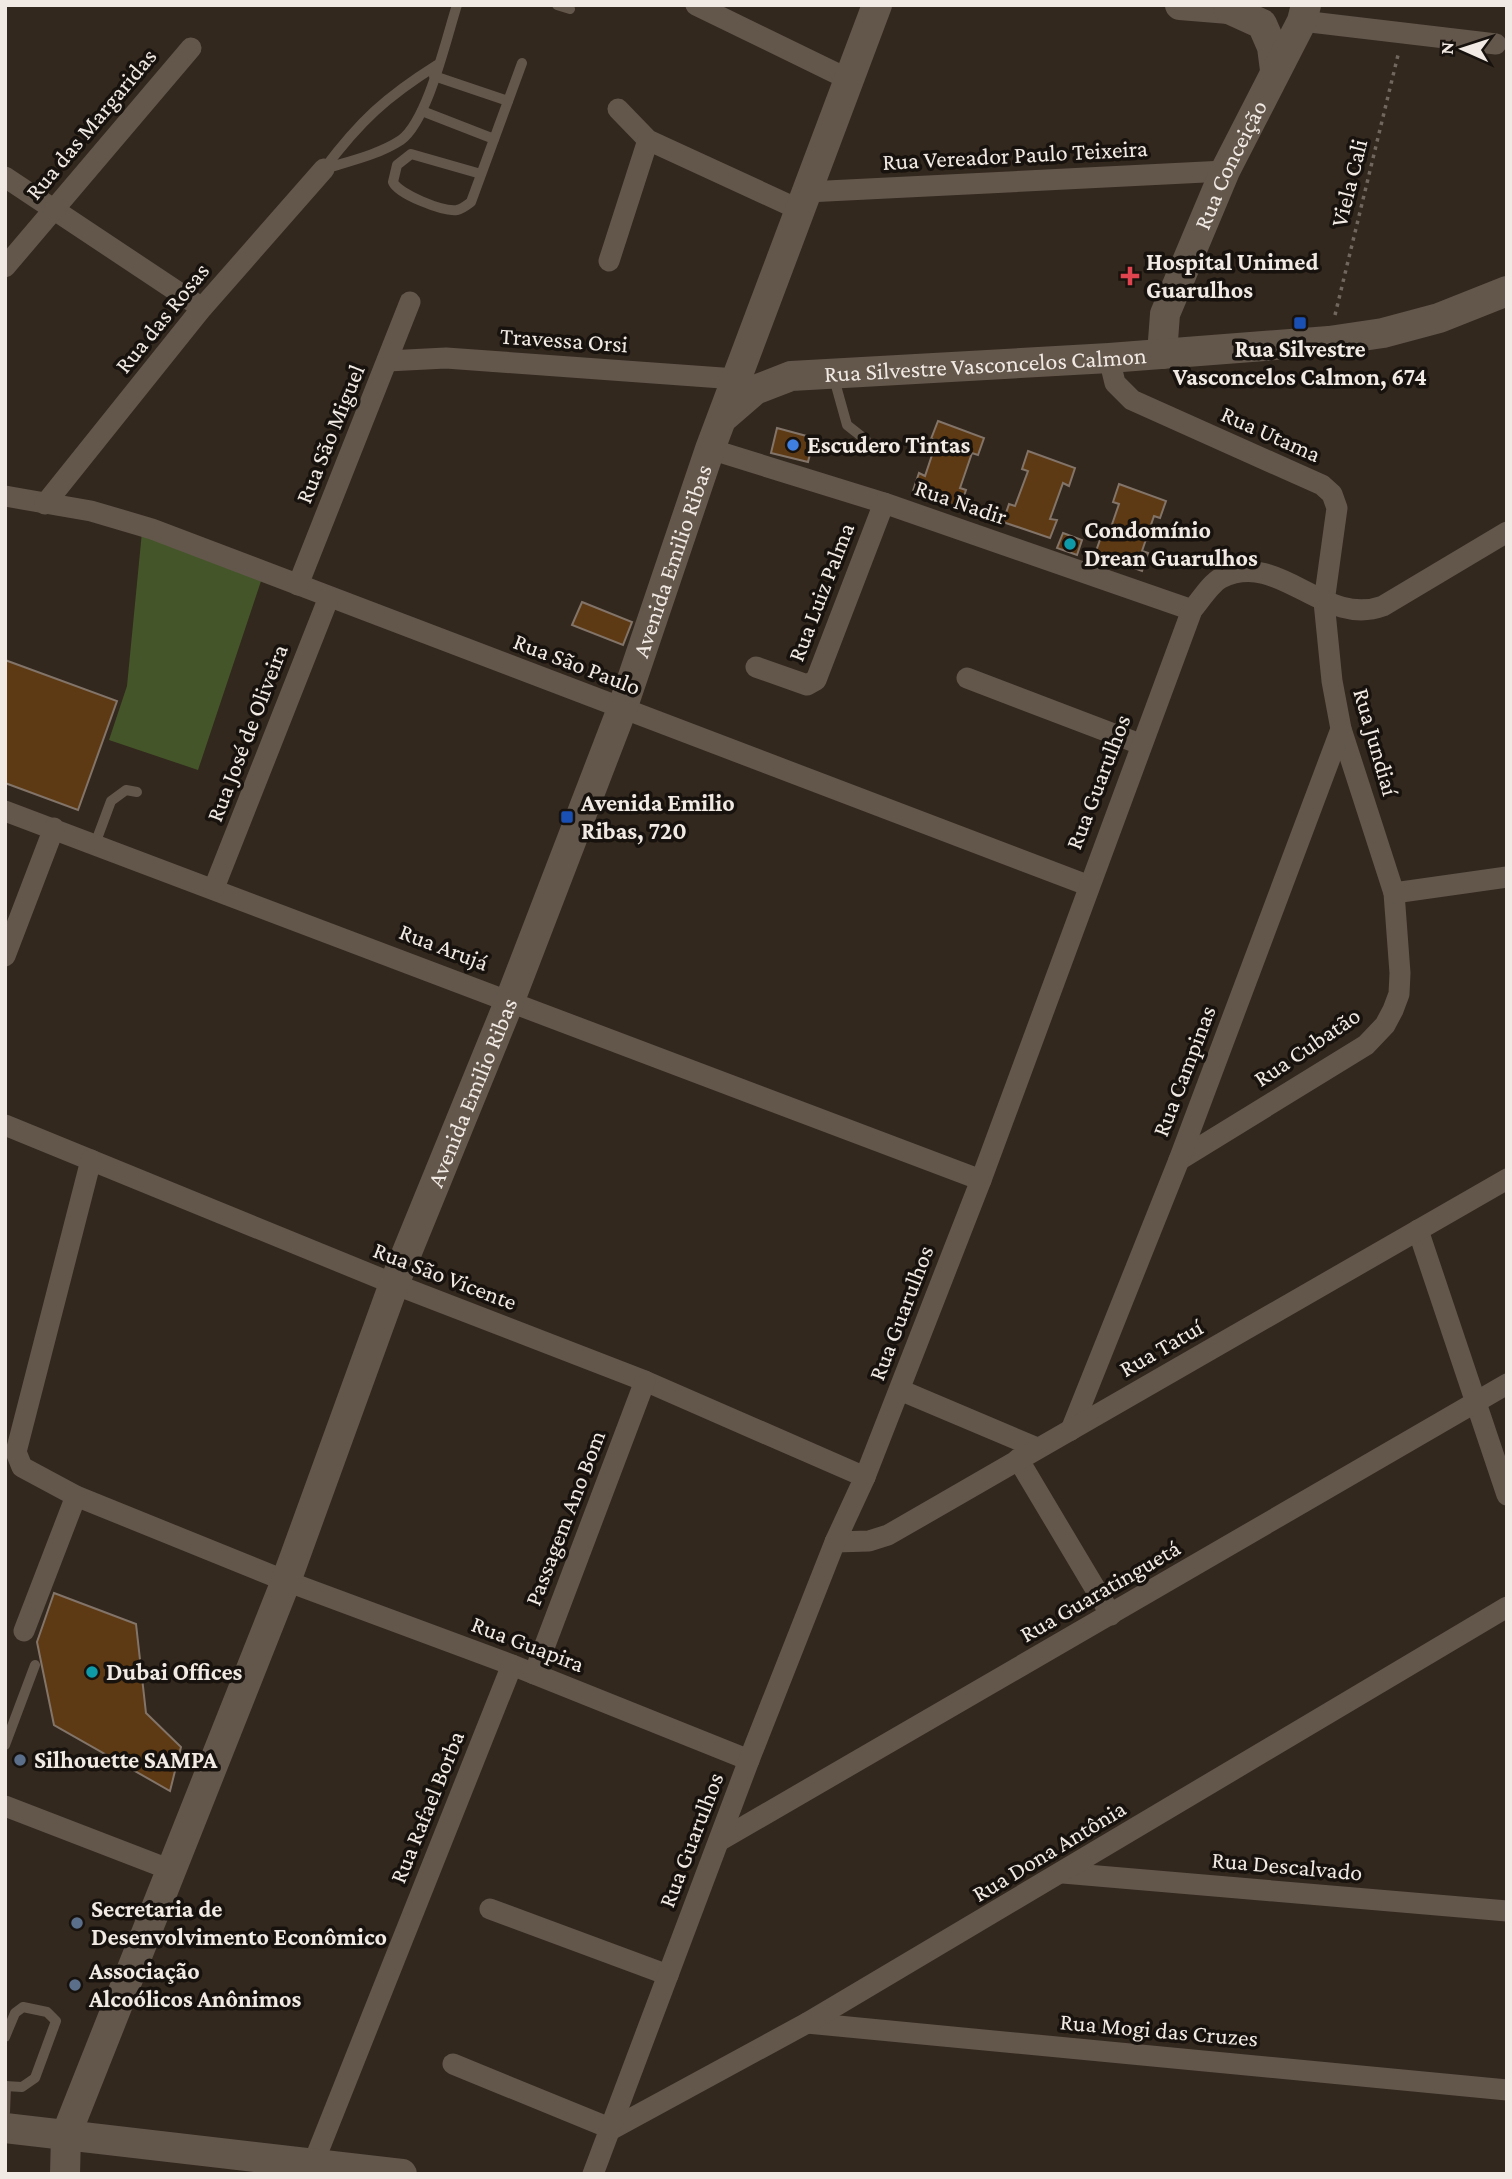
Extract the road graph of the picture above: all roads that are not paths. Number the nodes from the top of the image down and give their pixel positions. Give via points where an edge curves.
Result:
1 (457, 5) edge
2 (557, 5) edge
3 (696, 5) edge
4 (877, 5) edge
5 (1180, 5) edge
6 (1237, 7) edge
7 (570, 9) dead end
8 (1304, 13) edge
9 (1496, 44) dead end
10 (191, 48) dead end
11 (522, 63) dead end
12 (1275, 70) junction
13 (435, 71) junction
14 (850, 80) junction
15 (508, 101) junction
16 (618, 109) dead end
17 (422, 111) junction
18 (494, 138) junction
19 (648, 140) junction
20 (324, 169) junction
21 (1225, 171) junction
22 (481, 174) junction
23 (5, 177) edge
24 (803, 201) junction
25 (54, 208) junction
26 (609, 261) dead end
27 (5, 267) edge
28 (1507, 291) edge
29 (410, 302) dead end
30 (202, 308) junction
31 (761, 313) junction
32 (1163, 354) junction
33 (1109, 358) junction
34 (387, 361) junction
35 (833, 373) junction
36 (791, 376) junction
37 (736, 379) junction
38 (722, 419) junction
39 (866, 440) dead end
40 (710, 449) junction
41 (5, 496) edge
42 (884, 503) junction
43 (45, 504) junction
44 (1507, 531) edge
45 (298, 585) junction
46 (328, 597) junction
47 (1324, 602) junction
48 (1192, 610) junction
49 (755, 667) dead end
50 (967, 678) dead end
51 (622, 709) junction
52 (1341, 729) junction
53 (1140, 744) junction
54 (137, 792) dead end
55 (5, 811) edge
56 (54, 828) junction
57 (94, 844) junction
58 (1507, 877) edge
59 (1087, 885) junction
60 (214, 888) junction
61 (1394, 893) junction
62 (5, 956) edge
63 (510, 1000) junction
64 (5, 1125) edge
65 (91, 1160) junction
66 (1179, 1160) junction
67 (1507, 1179) edge
68 (981, 1180) junction
69 (1418, 1230) junction
70 (394, 1284) junction
71 (645, 1381) junction
72 (1507, 1384) edge
73 (900, 1390) junction
74 (1477, 1402) junction
75 (1071, 1430) junction
76 (1037, 1448) junction
77 (1018, 1459) junction
78 (865, 1477) junction
79 (1507, 1495) edge
80 (76, 1496) junction
81 (835, 1542) junction
82 (286, 1581) junction
83 (1507, 1607) edge
84 (1111, 1615) junction
85 (24, 1631) dead end
86 (35, 1665) dead end
87 (512, 1665) junction
88 (534, 1674) junction
89 (5, 1745) edge
90 (749, 1760) junction
91 (5, 1806) edge
92 (719, 1841) junction
93 (171, 1870) junction
94 (1063, 1873) junction
95 (490, 1909) dead end
96 (1507, 1911) edge
97 (668, 1975) junction
98 (807, 2023) junction
99 (5, 2037) edge
100 (453, 2064) dead end
101 (6, 2086) edge
102 (1507, 2090) edge
103 (5, 2112) edge
104 (18, 2129) edge
105 (611, 2129) junction
106 (66, 2135) junction
107 (312, 2169) edge
108 (64, 2174) edge
109 (402, 2174) edge
110 (593, 2174) edge

1 - 13 lane
2 - 7 lane
3 - 14 street
4 - 14 main road, Avenida Emilio Ribas
5 - 6 main road
6 - 12 main road via 1262,24
8 - 9 street via 1403,33
8 - 12 main road, Rua Conceição
10 - 25 street, Rua das Margaridas
11 - 15 lane
12 - 21 main road, Rua Conceição
13 - 15 lane
13 - 17 lane
13 - 20 lane via 391,94 366,116
14 - 24 main road, Avenida Emilio Ribas
15 - 18 lane
16 - 19 street
17 - 18 lane
17 - 20 lane via 403,139 380,152
18 - 22 lane
19 - 24 street
19 - 26 street
20 - 30 street, Rua das Rosas
21 - 24 street, Rua Vereador Paulo Teixeira
21 - 32 main road, Rua Conceição via 1165,314
22 - 22 lane via 411,154 397,165 393,182 401,193 456,210 471,202
23 - 25 street
24 - 31 main road, Avenida Emilio Ribas
25 - 27 street, Rua das Margaridas
25 - 30 street
28 - 32 main road, Rua Silvestre Vasconcelos Calmon via 1439,318 1383,333
29 - 34 street, Rua São Miguel
30 - 43 street, Rua das Rosas
31 - 36 main road via 766,349 772,361
31 - 37 main road, Avenida Emilio Ribas
32 - 33 main road, Rua Silvestre Vasconcelos Calmon
33 - 35 main road, Rua Silvestre Vasconcelos Calmon
33 - 47 street, Rua Utama via 1115,383 1132,400 1322,485 1332,494 1337,508
34 - 37 street, Travessa Orsi via 446,358
34 - 45 street, Rua São Miguel
35 - 36 main road, Rua Silvestre Vasconcelos Calmon
35 - 39 lane via 847,425
36 - 38 main road, Rua Silvestre Vasconcelos Calmon via 755,390
37 - 38 main road, Avenida Emilio Ribas
38 - 40 main road, Avenida Emilio Ribas
40 - 42 street, Rua Nadir
40 - 51 main road, Avenida Emilio Ribas
41 - 43 street, Rua São Paulo
42 - 48 street, Rua Nadir
42 - 49 street, Rua Luiz Palma via 816,680 807,685
43 - 45 street, Rua São Paulo via 91,511 152,529
44 - 47 street, Rua Guarulhos via 1384,606 1356,612
45 - 46 street, Rua São Paulo
46 - 51 street, Rua São Paulo
46 - 60 street, Rua José de Oliveira
47 - 48 street, Rua Guarulhos via 1273,576 1236,574 1219,579
47 - 52 street, Rua Jundiaí
48 - 53 street, Rua Guarulhos
50 - 53 street
51 - 59 street, Rua São Paulo
51 - 63 main road, Avenida Emilio Ribas
52 - 61 street, Rua Jundiaí
52 - 66 street, Rua Campinas
53 - 59 street, Rua Guarulhos
54 - 57 lane via 126,790 111,801
55 - 56 street, Rua Arujá
56 - 57 street, Rua Arujá
56 - 62 street
57 - 60 street, Rua Arujá
58 - 61 street
59 - 68 street, Rua Guarulhos
60 - 63 street, Rua Arujá
61 - 66 street, Rua Cubatão via 1399,994 1385,1025 1366,1045
63 - 68 street, Rua Arujá
63 - 70 main road, Avenida Emilio Ribas
64 - 65 street, Rua São Vicente
65 - 70 street, Rua São Vicente
65 - 80 street, Rua Guapira via 16,1452 22,1467
66 - 75 street, Rua Campinas
67 - 69 street, Rua Tatuí
68 - 73 street, Rua Guarulhos
69 - 74 street
69 - 75 street, Rua Tatuí
70 - 71 street, Rua São Vicente
70 - 82 main road, Avenida Emilio Ribas
71 - 78 street, Rua São Vicente
71 - 88 street, Passagem Ano Bom
72 - 74 street, Rua Guaratinguetá
73 - 76 street
73 - 78 street, Rua Guarulhos
74 - 79 street
74 - 84 street, Rua Guaratinguetá
75 - 76 street, Rua Tatuí
76 - 77 street, Rua Tatuí
77 - 81 street, Rua Tatuí via 888,1535
77 - 84 street
78 - 81 street, Rua Guarulhos
80 - 82 street, Rua Guapira
80 - 85 street
81 - 90 street, Rua Guarulhos
82 - 87 street, Rua Guapira
82 - 93 main road, Avenida Emilio Ribas
83 - 94 street, Rua Dona Antônia
84 - 92 street, Rua Guaratinguetá
86 - 89 lane
87 - 88 street, Rua Guapira
87 - 107 street, Rua Rafael Borba
88 - 90 street, Rua Guapira
90 - 92 street, Rua Guarulhos
91 - 93 street
92 - 97 street, Rua Guarulhos
93 - 106 main road, Avenida Emilio Ribas
94 - 96 street, Rua Descalvado
94 - 98 street, Rua Dona Antônia
95 - 97 street
97 - 105 street, Rua Guarulhos
98 - 102 street, Rua Mogi das Cruzes
98 - 105 street, Rua Dona Antônia
99 - 101 lane via 15,2013 23,2007 47,2012 56,2021 35,2078 22,2087
100 - 105 street
101 - 103 lane
104 - 106 main road
104 - 108 main road via 52,2152
105 - 110 street, Rua Guarulhos
106 - 107 main road
106 - 108 main road, Avenida Emilio Ribas
107 - 109 main road

